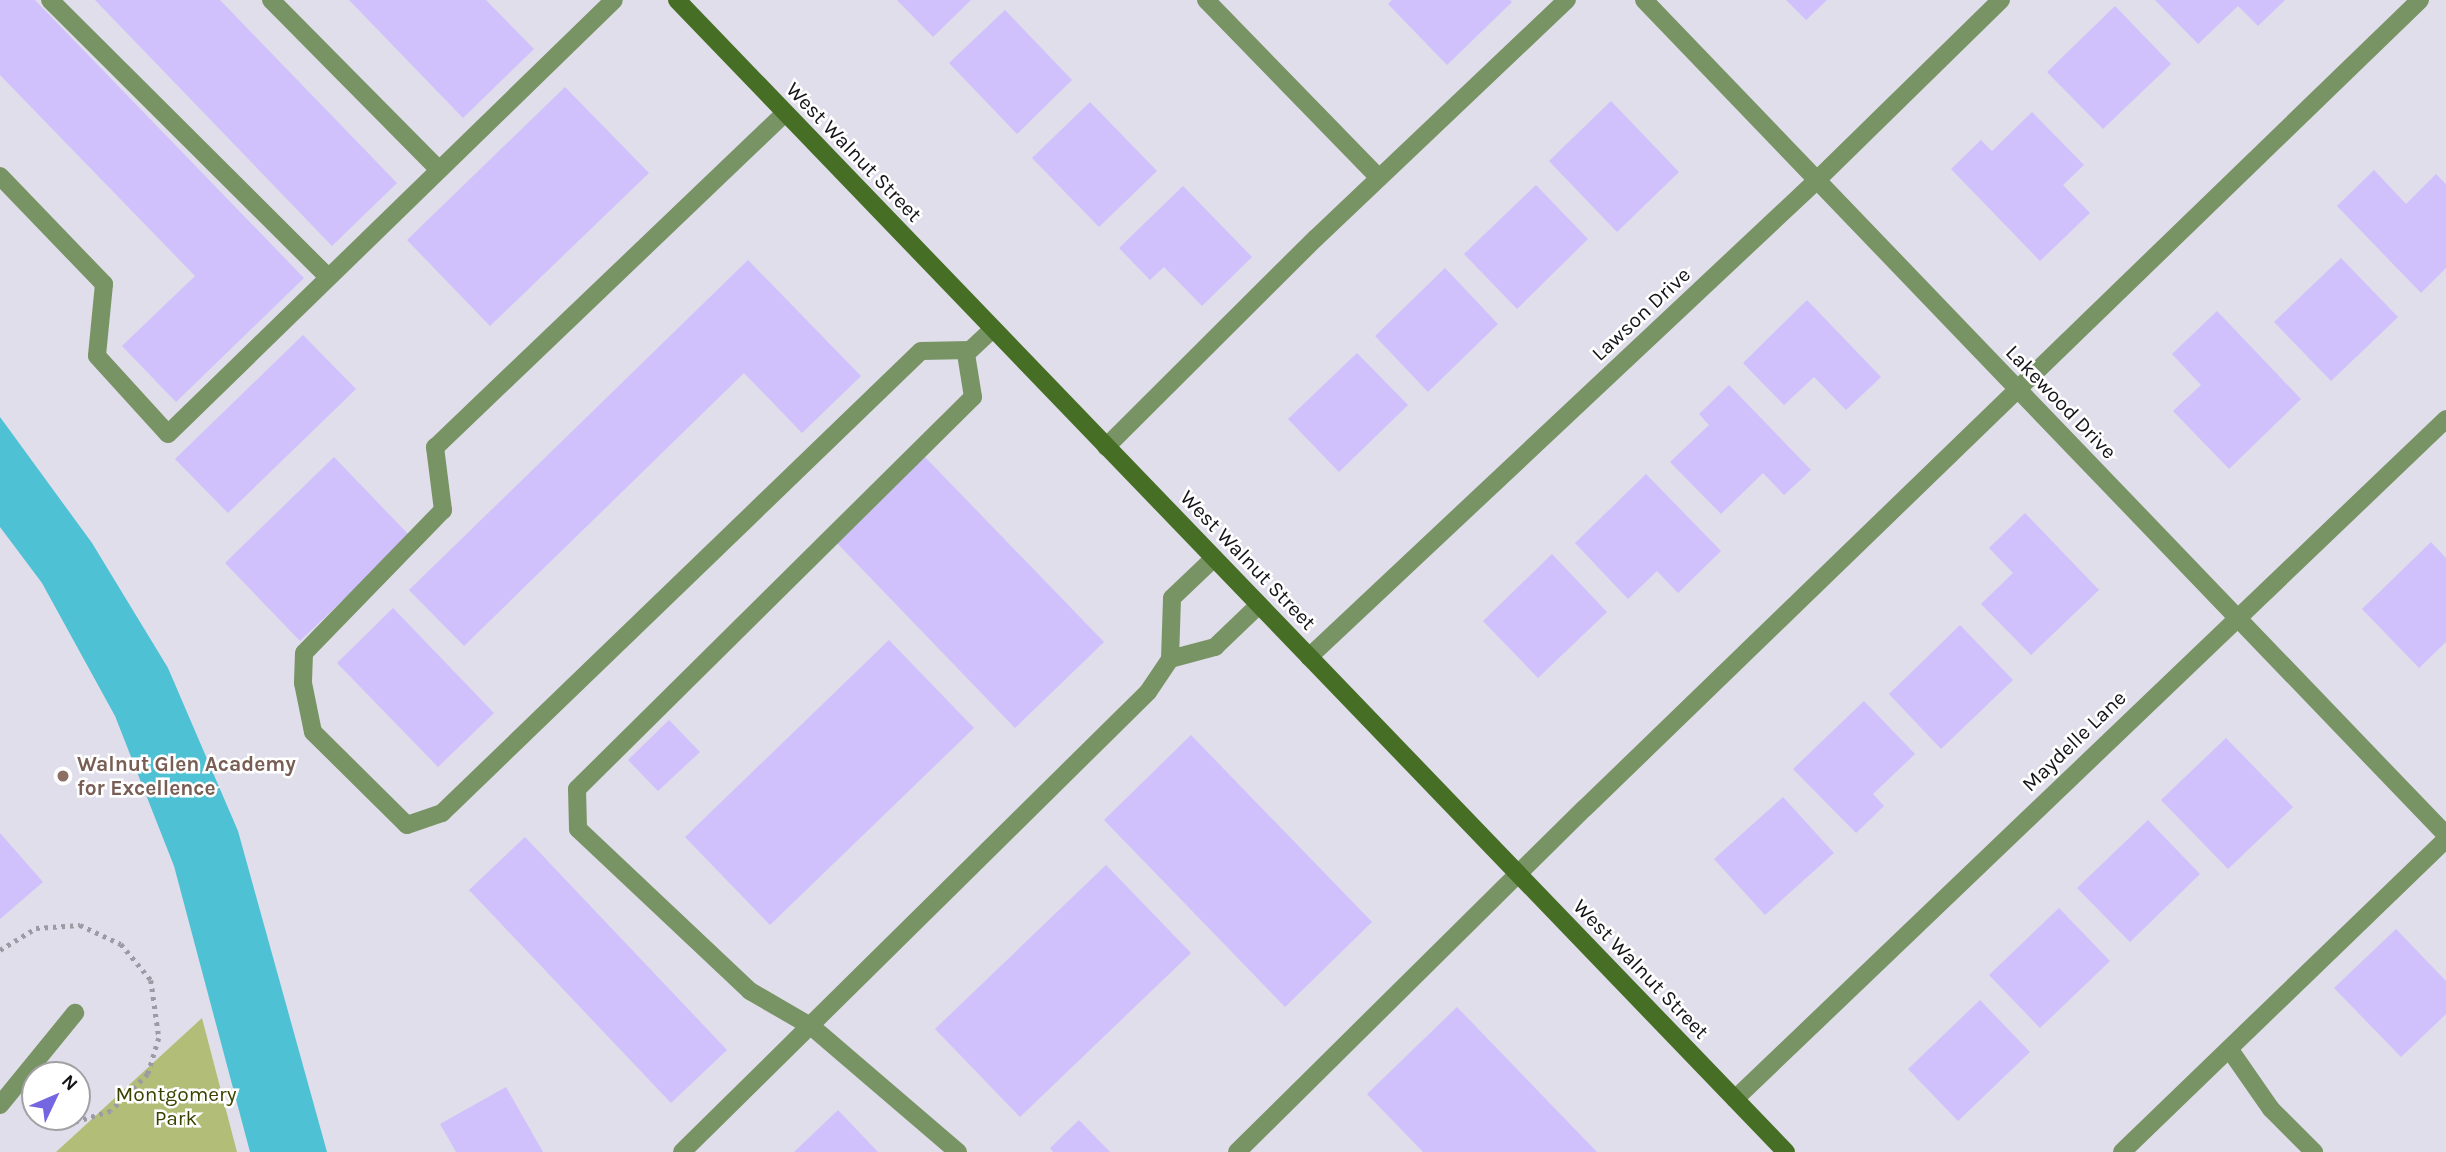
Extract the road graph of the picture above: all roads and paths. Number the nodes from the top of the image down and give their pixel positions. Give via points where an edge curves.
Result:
1 (50, 0) edge
2 (271, 0) edge
3 (614, 0) edge
4 (677, 0) edge
5 (1206, 0) edge
6 (1567, 0) edge
7 (1644, 0) edge
8 (2001, 0) edge
9 (2420, 0) edge
10 (785, 113) junction
11 (439, 170) junction
12 (0, 176) edge
13 (1379, 178) junction
14 (1816, 181) junction
15 (328, 277) junction
16 (993, 329) junction
17 (970, 350) junction
18 (2016, 389) junction
19 (2446, 419) edge
20 (1106, 447) junction
21 (1214, 558) junction
22 (1259, 605) junction
23 (2236, 617) junction
24 (1309, 657) junction
25 (1170, 659) junction
26 (2446, 837) edge
27 (1518, 873) junction
28 (75, 1013) dead end
29 (812, 1027) junction
30 (2230, 1050) junction
31 (1735, 1099) junction
32 (0, 1105) edge
33 (682, 1152) edge
34 (958, 1152) edge
35 (1237, 1152) edge
36 (1786, 1152) edge
37 (2122, 1152) edge
38 (2314, 1152) edge

1 - 15 street
2 - 11 street
3 - 11 street
4 - 10 main road, West Walnut Street
5 - 13 street
6 - 13 street
7 - 14 street, Lakewood Drive
8 - 14 street, Lawson Drive
9 - 18 street
10 - 16 main road, West Walnut Street
10 - 17 street via 435,447 443,510 304,653 303,683 313,732 407,825 442,813 921,351
11 - 15 street
12 - 15 street via 104,284 97,356 168,434
13 - 20 street
14 - 18 street, Lakewood Drive
14 - 24 street, Lawson Drive
16 - 17 street
16 - 20 main road, West Walnut Street
17 - 29 street via 966,354 973,397 577,789 578,829 750,991
18 - 23 street, Lakewood Drive
18 - 27 street
19 - 23 street, Maydelle Lane
20 - 21 main road, West Walnut Street
21 - 22 main road, West Walnut Street
21 - 25 street via 1172,598
22 - 24 main road, West Walnut Street
22 - 25 street via 1215,646
23 - 26 street, Lakewood Drive
23 - 31 street, Maydelle Lane
24 - 27 main road, West Walnut Street
25 - 29 street via 1148,692
26 - 30 street
27 - 31 main road, West Walnut Street
27 - 35 street
28 - 32 street
29 - 33 street
29 - 34 street
30 - 37 street
30 - 38 street via 2271,1109
31 - 36 main road, West Walnut Street

